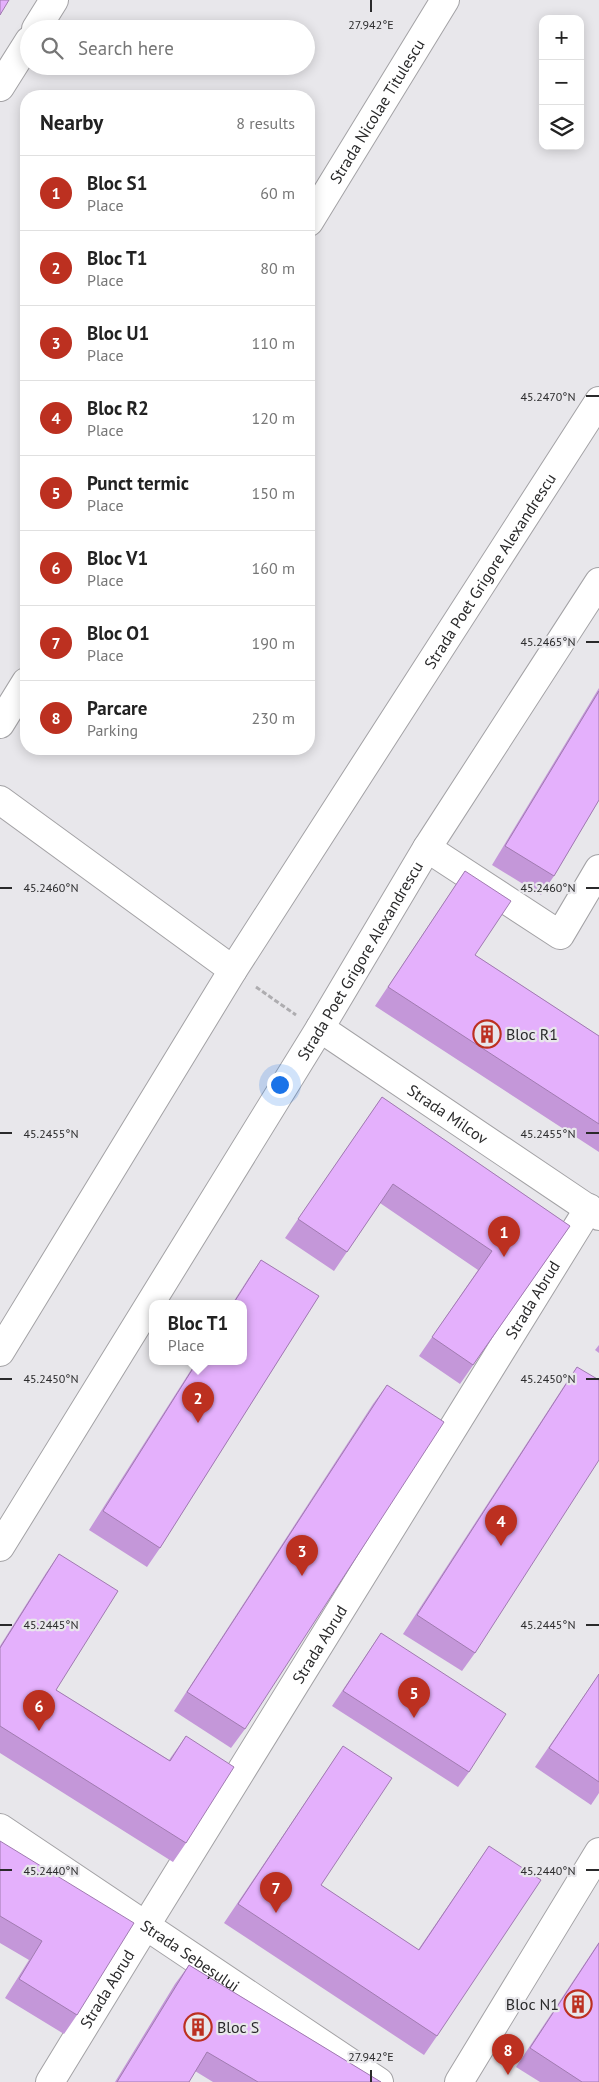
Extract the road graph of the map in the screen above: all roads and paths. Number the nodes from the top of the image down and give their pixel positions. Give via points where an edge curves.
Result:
1 (54, 0) edge
2 (446, 0) edge
3 (42, 20) edge
4 (20, 55) edge
5 (0, 87) edge
6 (315, 212) edge
7 (599, 401) edge
8 (599, 582) edge
9 (20, 692) edge
10 (0, 724) edge
11 (0, 800) edge
12 (427, 848) junction
13 (599, 869) edge
14 (233, 970) junction
15 (320, 1028) junction
16 (594, 1212) edge
17 (152, 1300) edge
18 (149, 1305) edge
19 (0, 1352) edge
20 (0, 1547) edge
21 (0, 1828) edge
22 (599, 1852) edge
23 (146, 1924) junction
24 (50, 2082) edge
25 (379, 2082) edge
26 (459, 2082) edge

1 - 3 street
2 - 6 street, Strada Nicolae Titulescu
4 - 5 street
7 - 14 street, Strada Poet Grigore Alexandrescu
8 - 12 street, Strada Poet Grigore Alexandrescu
9 - 10 street
11 - 14 street
12 - 13 street via 560,935
12 - 15 street, Strada Poet Grigore Alexandrescu
14 - 15 path via 288,1010
14 - 19 street, Strada Poet Grigore Alexandrescu
15 - 16 street, Strada Milcov
15 - 17 street, Strada Poet Grigore Alexandrescu
16 - 23 street, Strada Abrud
18 - 20 street, Strada Poet Grigore Alexandrescu
21 - 23 street, Strada Sebeșului
22 - 26 street
23 - 24 street, Strada Abrud
23 - 25 street, Strada Sebeșului

